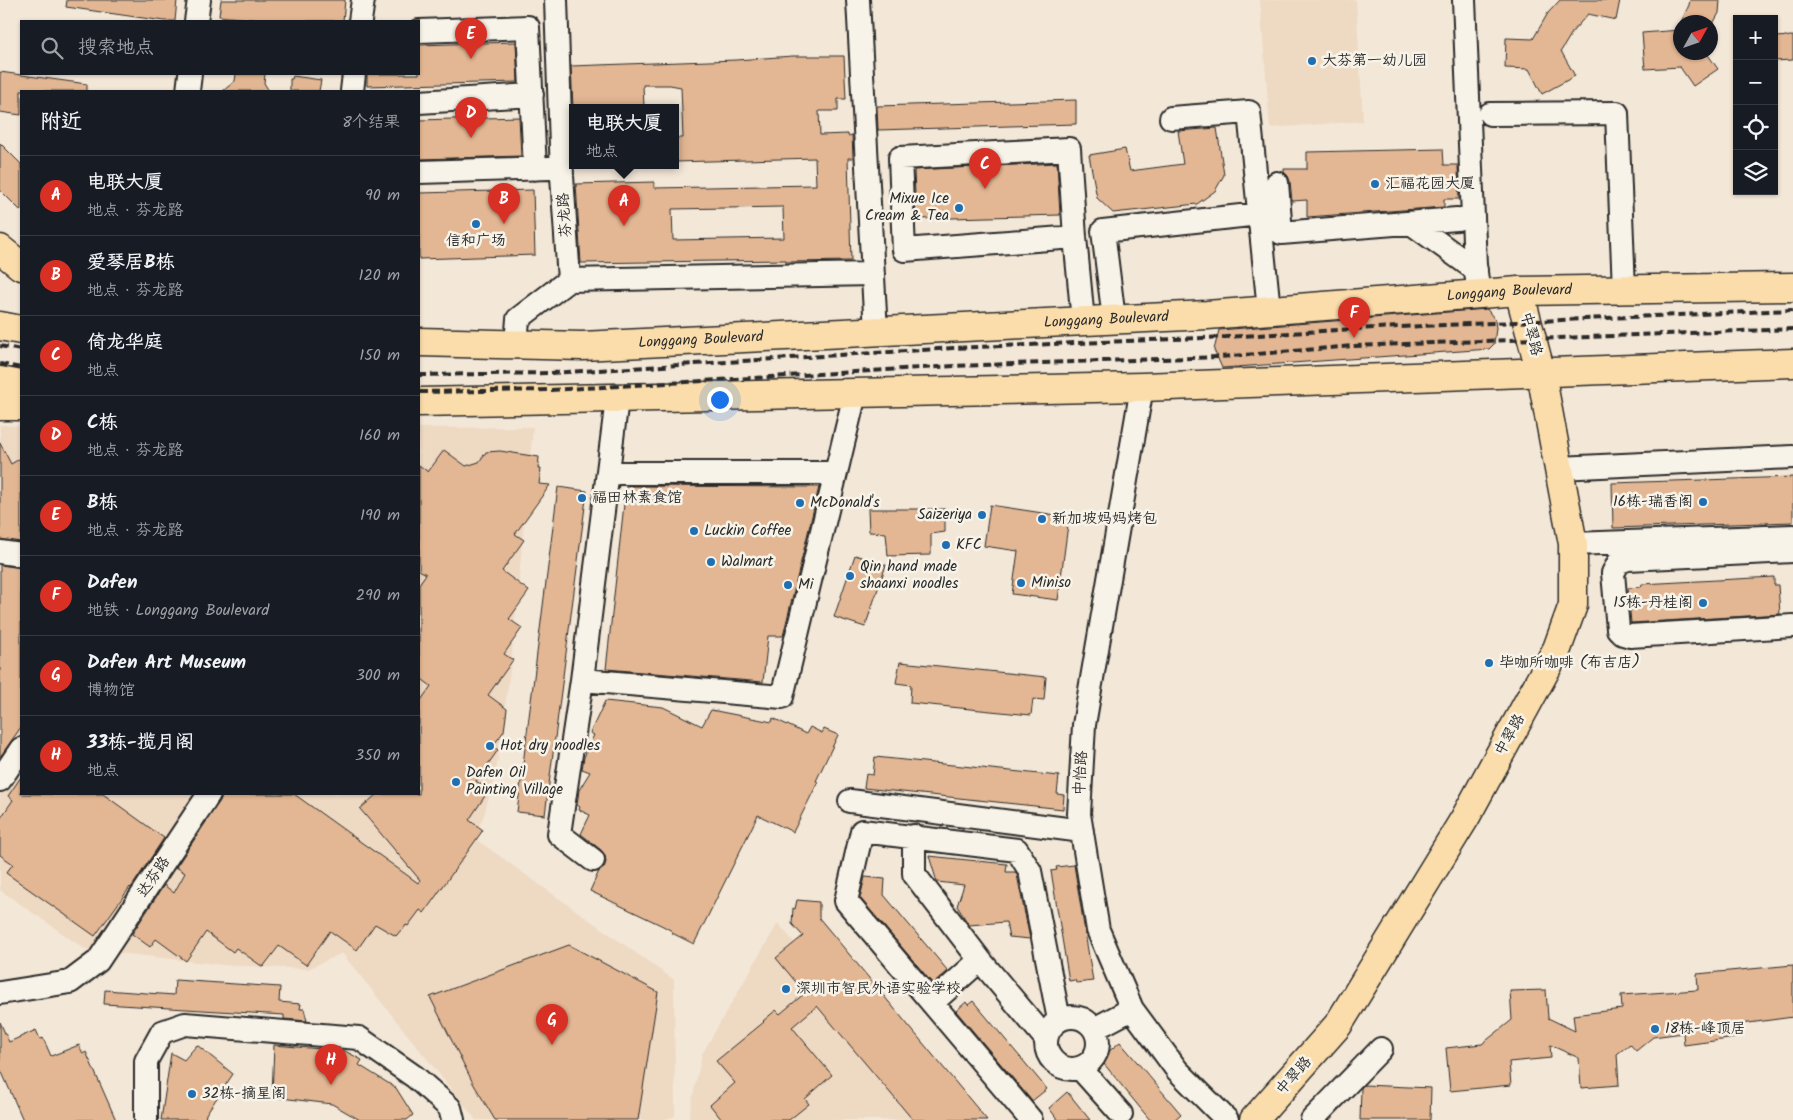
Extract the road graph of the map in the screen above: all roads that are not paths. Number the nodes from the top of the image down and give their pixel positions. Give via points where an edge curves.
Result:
1 (199, 0) edge
2 (363, 0) edge
3 (556, 0) edge
4 (858, 0) edge
5 (1464, 0) edge
6 (196, 20) edge
7 (360, 20) edge
8 (420, 31) edge
9 (190, 75) edge
10 (354, 75) edge
11 (188, 90) edge
12 (352, 90) edge
13 (532, 96) junction
14 (420, 102) edge
15 (1490, 114) dead end
16 (1171, 118) dead end
17 (562, 168) junction
18 (535, 169) junction
19 (420, 172) edge
20 (1277, 183) dead end
21 (1259, 214) junction
22 (1457, 219) dead end
23 (1412, 223) junction
24 (1075, 237) junction
25 (0, 249) edge
26 (20, 265) edge
27 (873, 274) junction
28 (569, 280) junction
29 (1477, 282) junction
30 (1793, 287) edge
31 (1624, 290) junction
32 (1520, 291) junction
33 (1269, 310) junction
34 (1114, 319) junction
35 (1083, 321) junction
36 (0, 326) edge
37 (20, 330) edge
38 (876, 332) junction
39 (420, 342) edge
40 (516, 344) junction
41 (1793, 364) edge
42 (1541, 372) junction
43 (1142, 387) junction
44 (12, 388) edge
45 (855, 394) junction
46 (617, 398) junction
47 (420, 402) edge
48 (0, 406) edge
49 (1793, 457) edge
50 (1559, 468) junction
51 (835, 473) junction
52 (608, 474) junction
53 (1793, 536) edge
54 (1573, 544) junction
55 (1793, 551) edge
56 (0, 552) edge
57 (20, 555) edge
58 (1793, 626) edge
59 (582, 680) junction
60 (20, 750) edge
61 (0, 780) edge
62 (209, 795) edge
63 (850, 800) dead end
64 (1082, 831) junction
65 (914, 836) junction
66 (593, 860) dead end
67 (980, 960) junction
68 (0, 993) edge
69 (932, 1003) junction
70 (1132, 1009) junction
71 (1059, 1020) junction
72 (1094, 1029) junction
73 (1046, 1039) junction
74 (1381, 1049) dead end
75 (1080, 1068) junction
76 (1120, 1114) dead end
77 (146, 1120) edge
78 (453, 1120) edge
79 (1031, 1120) edge
80 (1227, 1120) edge
81 (1254, 1120) edge
82 (1312, 1120) edge

1 - 6 street
2 - 7 street
3 - 17 street, 芬龙路
4 - 27 street
5 - 29 street
8 - 13 street via 528,27
9 - 11 street
10 - 12 street
13 - 14 street
13 - 18 street
15 - 31 street via 1617,113
16 - 21 street via 1249,112
17 - 18 street
17 - 28 street, 芬龙路
18 - 19 street
20 - 23 street via 1281,234
21 - 33 street
21 - 34 street via 1103,231
22 - 23 street
23 - 29 street
24 - 24 street via 1069,149 900,158 904,250
24 - 35 street
25 - 26 main road
27 - 28 street
27 - 38 street
28 - 40 street via 518,319
29 - 32 main road, Longgang Boulevard
29 - 33 main road, Longgang Boulevard
30 - 31 main road, Longgang Boulevard
31 - 32 main road, Longgang Boulevard
32 - 42 main road, 中翠路
33 - 34 main road, Longgang Boulevard
34 - 35 main road, Longgang Boulevard
35 - 38 main road, Longgang Boulevard
36 - 37 main road
38 - 40 main road, Longgang Boulevard via 582,346
39 - 40 main road, Longgang Boulevard
41 - 42 main road
42 - 43 main road
42 - 50 main road, 中翠路
43 - 45 main road
43 - 64 street, 中怡路 via 1084,725 1079,814
44 - 48 main road
45 - 46 main road
45 - 51 street
46 - 47 main road
46 - 52 street
49 - 50 street
50 - 54 main road, 中翠路
51 - 52 street
51 - 59 street via 782,697
52 - 59 street
53 - 54 street
54 - 81 main road, 中翠路 via 1573,605 1557,649 1465,818 1338,1025
55 - 58 street via 1628,559 1619,562 1613,573 1618,629 1623,634
56 - 57 street
59 - 66 street via 559,834
60 - 61 street
62 - 68 street, 达芬路 via 98,961 70,982
63 - 64 street
64 - 70 street, 中怡路 via 1098,930
65 - 67 street via 914,874
65 - 69 street via 862,831 846,901
65 - 71 street via 1017,850 1030,871
67 - 69 street
67 - 73 street
69 - 79 street
70 - 72 street
70 - 80 street, 中怡路 via 1177,1070
71 - 72 street via 1077,1017
71 - 73 street
72 - 75 street via 1098,1046 1095,1055
73 - 75 street via 1051,1059 1070,1069
74 - 82 street
75 - 76 street
77 - 78 street via 146,1061 162,1032 185,1024 359,1038 450,1108

